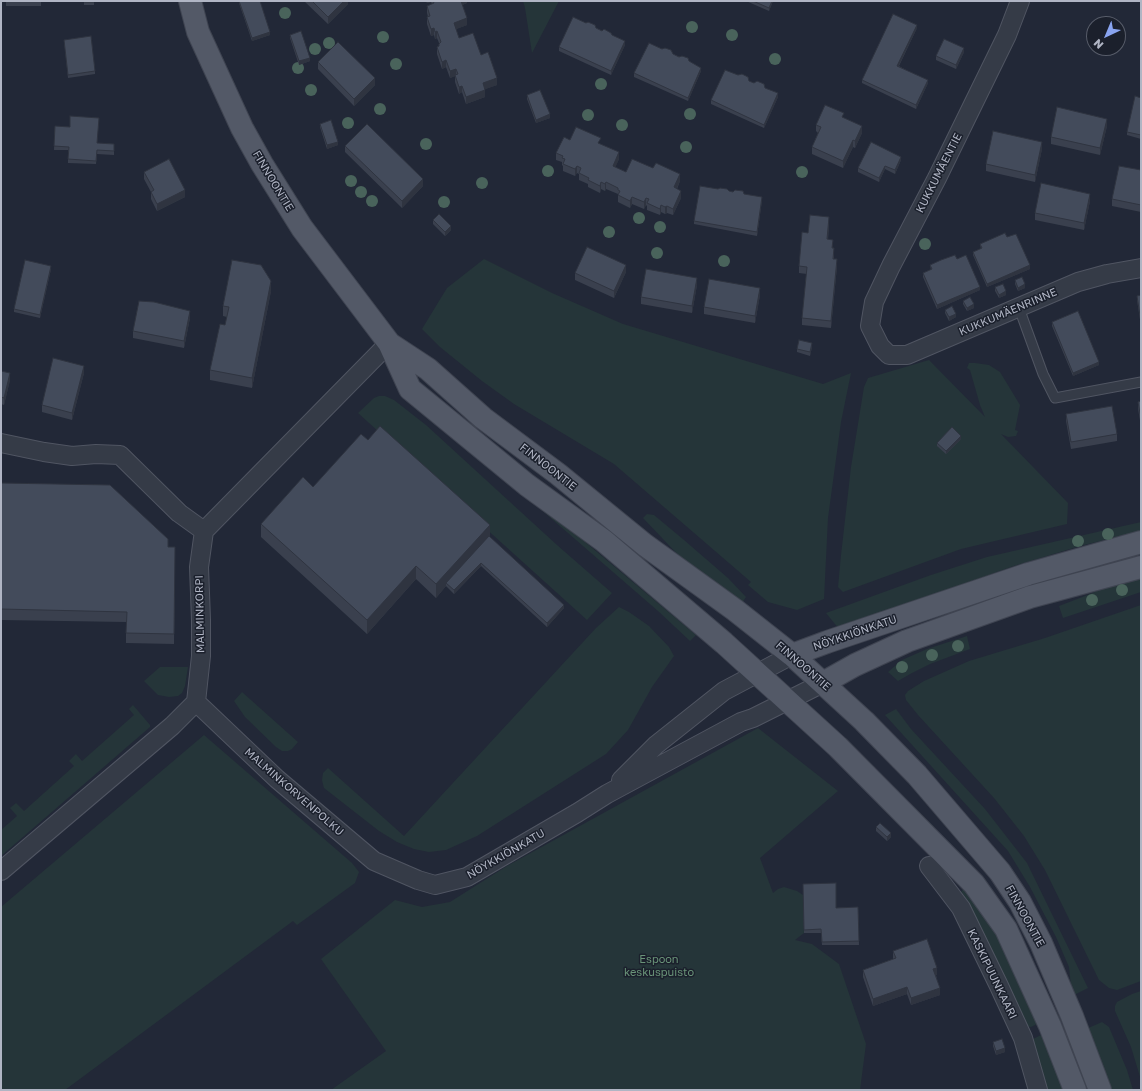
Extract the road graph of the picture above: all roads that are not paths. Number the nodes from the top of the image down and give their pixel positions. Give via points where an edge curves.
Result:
1 (190, 1) edge
2 (1020, 1) edge
3 (1141, 268) edge
4 (1019, 308) junction
5 (389, 343) junction
6 (880, 346) joint
7 (1141, 382) edge
8 (1, 443) edge
9 (204, 531) junction
10 (1141, 542) edge
11 (1141, 567) edge
12 (792, 655) junction
13 (758, 673) junction
14 (823, 683) junction
15 (788, 701) junction
16 (196, 702) junction
17 (607, 794) junction
18 (929, 866) dead end
19 (1, 871) edge
20 (400, 873) joint
21 (1038, 1090) edge
22 (1074, 1090) edge
23 (1100, 1090) edge

1 - 5 main road, FINNOONTIE via 198,32 242,128 262,164 302,228
2 - 6 street, KUKKUMÄENTIE via 1004,42 874,302 870,326
3 - 4 street, KUKKUMÄENRINNE via 1078,282
4 - 6 street, KUKKUMÄENRINNE via 907,355 890,355
4 - 7 lane via 1043,374 1055,398
5 - 9 street
5 - 12 main road, FINNOONTIE via 428,369 483,418 558,474 645,545
5 - 13 main road, FINNOONTIE via 410,389 527,485 604,541
8 - 9 street via 72,456 120,456 179,512
9 - 16 street, MALMINKORPI via 199,567 201,656
10 - 12 main road, NÖYKKIÖNKATU via 1028,574
11 - 14 main road, NÖYKKIÖNKATU via 1030,597 907,641
12 - 13 street, NÖYKKIÖNKATU
12 - 14 main road, FINNOONTIE
13 - 15 main road, FINNOONTIE
13 - 17 street, NÖYKKIÖNKATU via 724,691 662,740
14 - 15 street, NÖYKKIÖNKATU
14 - 23 main road, FINNOONTIE via 918,775 1000,872 1020,902 1041,943
15 - 17 street, NÖYKKIÖNKATU via 741,722
15 - 22 main road, FINNOONTIE via 838,747 974,884 1006,929 1050,1026
16 - 19 street via 172,726
16 - 20 street, MALMINKORVENPOLKU via 277,779 350,842 374,861
17 - 20 street, NÖYKKIÖNKATU via 467,877 435,885
18 - 21 street, KASKIPUUNKAARI via 961,908 999,986 1023,1038

